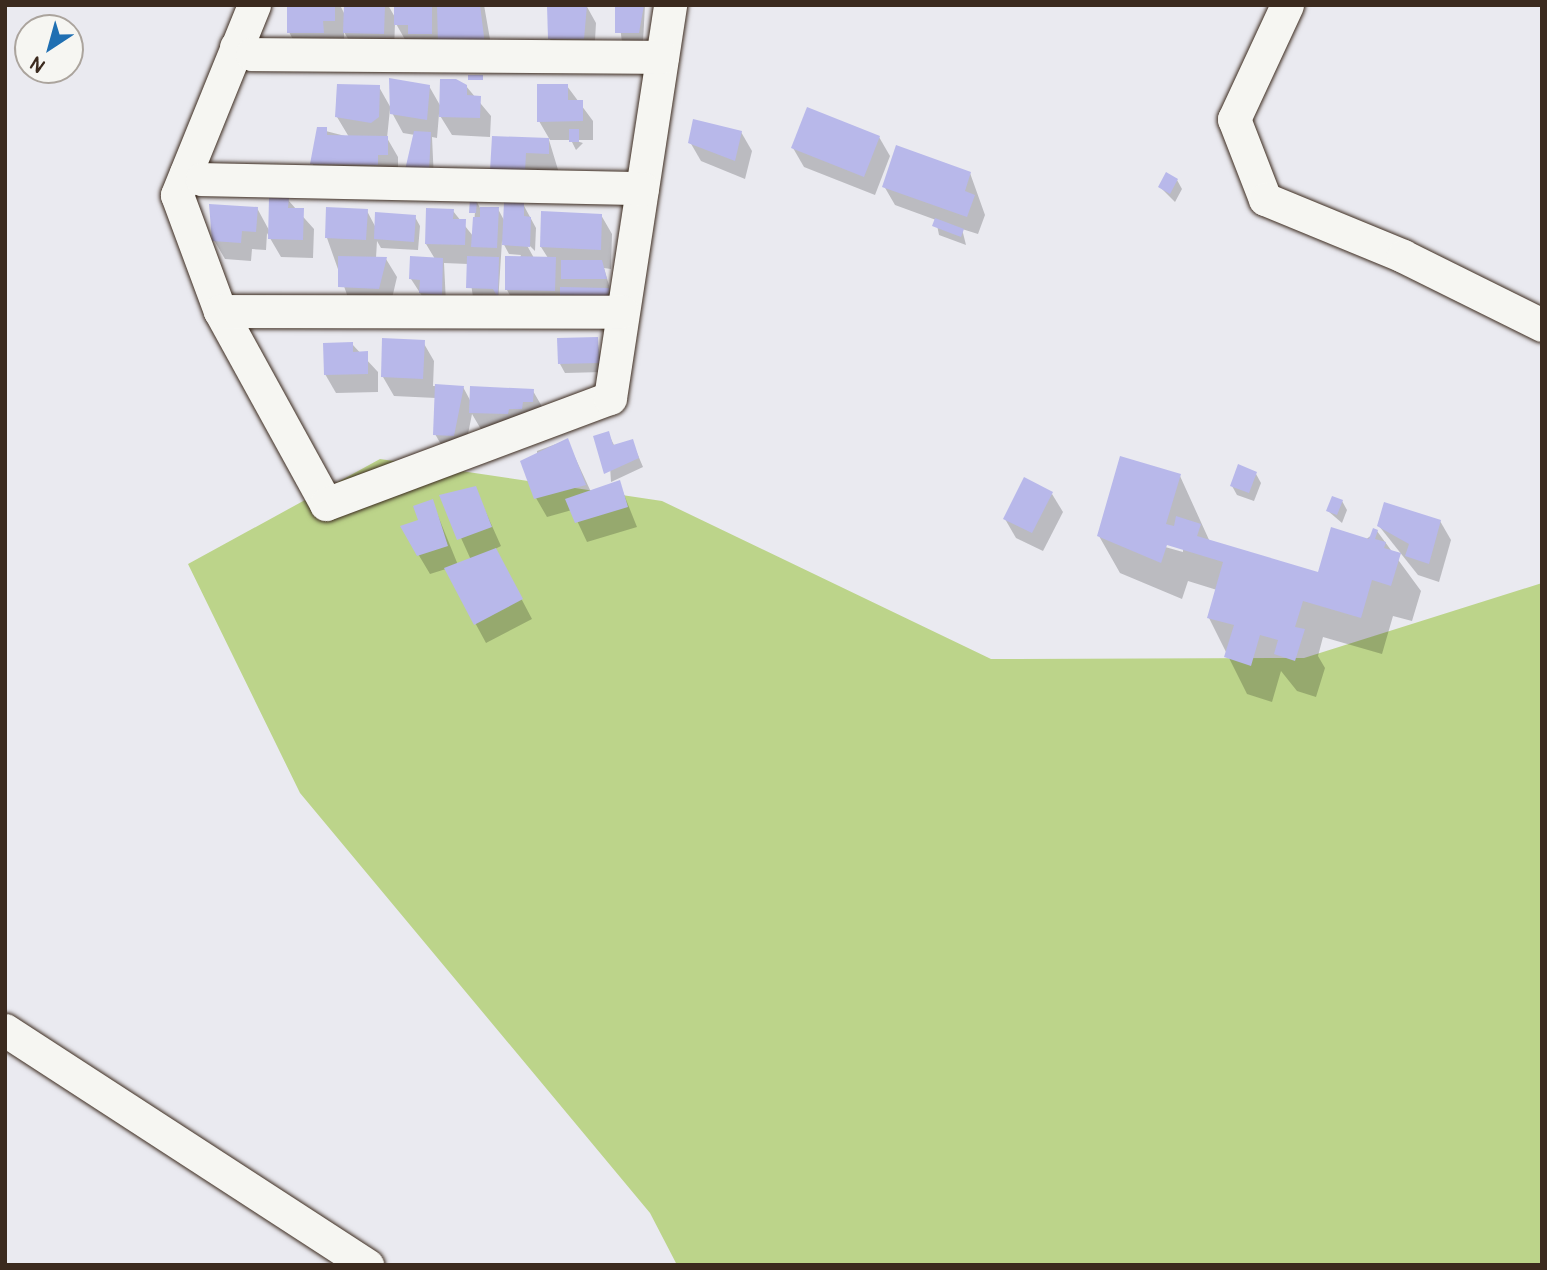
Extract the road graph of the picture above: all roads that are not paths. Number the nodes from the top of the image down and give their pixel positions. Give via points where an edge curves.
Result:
1 (254, 5) edge
2 (670, 5) edge
3 (1287, 5) edge
4 (236, 47) junction
5 (662, 57) junction
6 (186, 173) junction
7 (642, 188) junction
8 (220, 311) junction
9 (622, 312) junction
10 (1542, 325) edge
11 (5, 1030) edge
12 (367, 1265) edge

1 - 4 street
2 - 5 street
3 - 10 street via 1234,119 1265,199 1404,256
4 - 5 street via 252,54
4 - 6 street
5 - 7 street
6 - 7 street via 202,178
6 - 8 street via 177,195
7 - 9 street
8 - 9 street
8 - 9 street via 326,504 610,398
11 - 12 street

